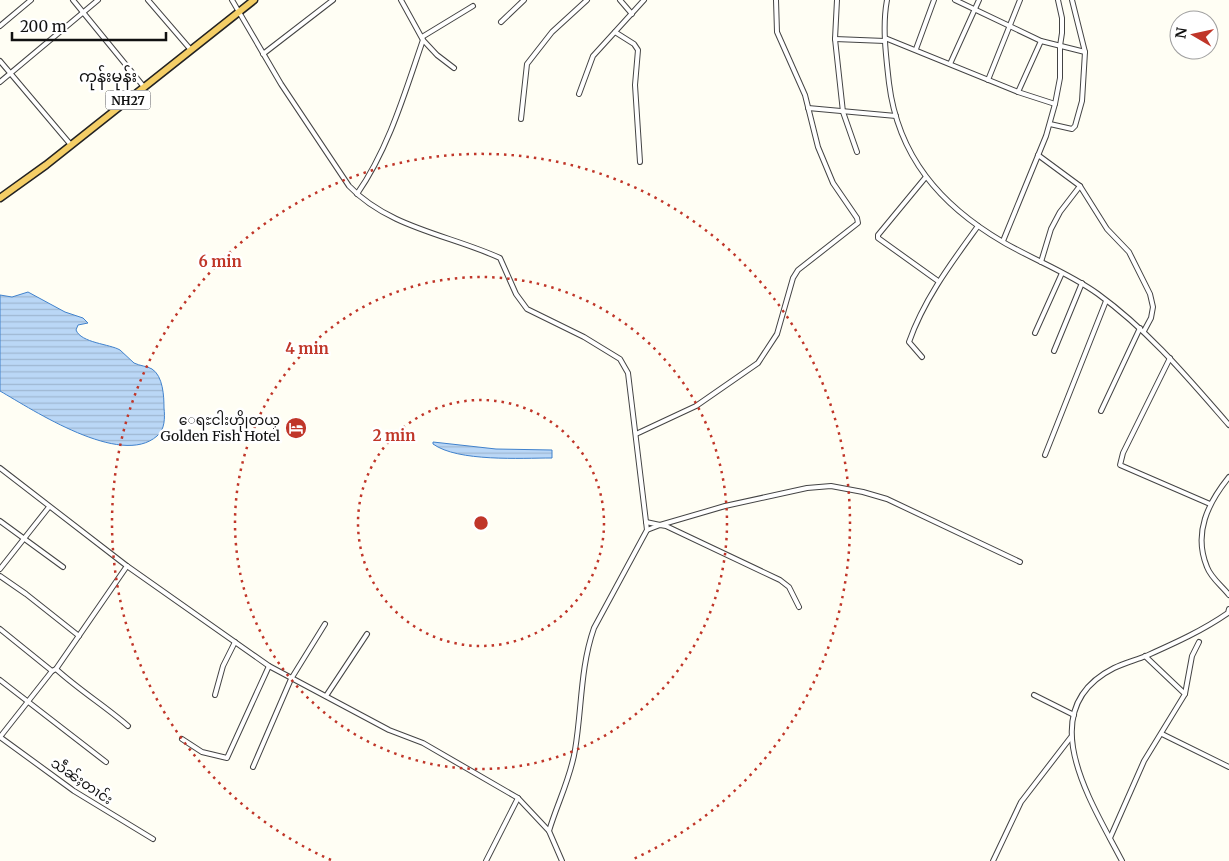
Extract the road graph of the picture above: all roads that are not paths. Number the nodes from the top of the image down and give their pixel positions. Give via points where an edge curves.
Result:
1 (31, 0) edge
2 (73, 0) edge
3 (98, 0) edge
4 (148, 0) edge
5 (232, 0) edge
6 (254, 0) edge
7 (333, 0) edge
8 (401, 0) edge
9 (524, 0) edge
10 (587, 0) edge
11 (620, 0) edge
12 (644, 0) edge
13 (776, 0) edge
14 (837, 0) edge
15 (888, 0) edge
16 (934, 0) edge
17 (955, 0) edge
18 (979, 0) edge
19 (1020, 0) edge
20 (1058, 0) edge
21 (1072, 0) edge
22 (473, 6) dead end
23 (975, 9) junction
24 (83, 12) junction
25 (239, 12) junction
26 (632, 14) junction
27 (502, 22) dead end
28 (1009, 25) junction
29 (0, 26) edge
30 (615, 32) junction
31 (423, 39) junction
32 (835, 39) junction
33 (885, 40) junction
34 (1041, 41) junction
35 (1060, 46) junction
36 (191, 50) junction
37 (916, 50) junction
38 (1085, 52) junction
39 (263, 54) junction
40 (0, 62) edge
41 (950, 64) junction
42 (454, 68) dead end
43 (10, 74) junction
44 (988, 80) junction
45 (0, 82) edge
46 (144, 87) junction
47 (1018, 92) junction
48 (579, 94) dead end
49 (1055, 104) junction
50 (808, 108) junction
51 (843, 112) junction
52 (896, 116) junction
53 (521, 118) dead end
54 (1050, 124) junction
55 (71, 145) junction
56 (857, 152) dead end
57 (1038, 155) junction
58 (640, 162) dead end
59 (925, 178) junction
60 (1080, 186) junction
61 (357, 194) junction
62 (1, 195) edge
63 (978, 226) junction
64 (1002, 241) junction
65 (1041, 262) junction
66 (1062, 273) junction
67 (938, 281) junction
68 (1082, 283) junction
69 (1106, 300) junction
70 (1140, 328) junction
71 (1144, 331) junction
72 (1036, 333) dead end
73 (1054, 351) dead end
74 (922, 358) dead end
75 (1170, 358) junction
76 (1100, 411) dead end
77 (1229, 425) edge
78 (636, 434) junction
79 (1045, 455) dead end
80 (0, 468) edge
81 (1229, 477) edge
82 (1210, 504) junction
83 (50, 506) junction
84 (0, 520) edge
85 (646, 522) junction
86 (660, 525) junction
87 (646, 530) junction
88 (24, 539) junction
89 (1020, 562) dead end
90 (127, 566) junction
91 (63, 568) dead end
92 (0, 569) edge
93 (0, 576) edge
94 (1229, 594) edge
95 (799, 607) dead end
96 (1229, 609) edge
97 (325, 624) dead end
98 (0, 629) edge
99 (366, 634) dead end
100 (79, 636) junction
101 (235, 642) junction
102 (1199, 642) dead end
103 (1145, 656) junction
104 (269, 666) junction
105 (54, 670) junction
106 (291, 679) junction
107 (0, 680) edge
108 (1185, 694) junction
109 (215, 695) dead end
110 (1034, 695) dead end
111 (326, 696) junction
112 (28, 702) junction
113 (1074, 715) junction
114 (128, 726) dead end
115 (1162, 734) junction
116 (0, 737) edge
117 (1071, 737) junction
118 (182, 739) dead end
119 (106, 762) dead end
120 (253, 767) dead end
121 (1229, 767) edge
122 (518, 798) junction
123 (549, 831) junction
124 (1110, 838) junction
125 (153, 839) dead end
126 (486, 861) edge
127 (562, 861) edge
128 (992, 861) edge
129 (1122, 861) edge

1 - 29 street
2 - 24 street
3 - 24 street
4 - 36 street
5 - 25 street
6 - 25 highway, NH27
7 - 39 street
8 - 31 street
9 - 27 street
10 - 53 street via 552,32 527,64
11 - 26 street
12 - 26 street
13 - 50 street via 777,32
14 - 32 street
15 - 33 street
16 - 37 street
17 - 23 street
18 - 23 street
19 - 28 street
20 - 35 street via 1062,18
21 - 38 street
22 - 31 street
23 - 28 street
23 - 41 street
24 - 43 street
24 - 46 street
25 - 36 highway, NH27
25 - 39 street
26 - 30 street
28 - 34 street
28 - 44 street
30 - 48 street via 593,56
30 - 58 street via 638,50 635,85
31 - 42 street via 437,56
31 - 61 street via 392,130
32 - 33 street
32 - 51 street
33 - 37 street
33 - 52 street via 891,102
34 - 35 street
34 - 47 street
35 - 38 street
35 - 49 street via 1060,78
36 - 46 highway, NH27
37 - 41 street
38 - 54 street via 1082,101 1075,126 1072,129
39 - 61 street
40 - 43 street
41 - 44 street
43 - 45 street
43 - 55 street
44 - 47 street
46 - 55 highway, NH27
47 - 49 street
49 - 54 street
50 - 51 street
50 - 78 street via 818,147 833,183 858,218 858,223 798,270 777,334 758,363 696,406
51 - 52 street
51 - 56 street
52 - 59 street via 906,144
54 - 57 street
55 - 62 highway, NH27
57 - 60 street
57 - 64 street
59 - 63 street via 948,203
59 - 67 street via 878,238
60 - 65 street via 1051,229
60 - 71 street via 1107,229 1129,252 1150,294 1151,318
61 - 78 street via 401,221 500,258 516,294 528,309 620,359 628,372
63 - 64 street
63 - 67 street
64 - 65 street
65 - 66 street
66 - 68 street
66 - 72 street
67 - 74 street via 909,342
68 - 69 street
68 - 73 street
69 - 70 street
69 - 79 street
70 - 71 street
70 - 76 street
71 - 75 street
75 - 77 street
75 - 82 street via 1120,465
78 - 85 street
80 - 83 street
81 - 82 street
82 - 94 street via 1201,544 1207,568
83 - 88 street
83 - 90 street
84 - 88 street
85 - 86 street
85 - 87 street
86 - 87 street
86 - 89 street via 725,506 831,486 887,499
86 - 95 street via 780,580 789,587
87 - 123 street via 590,640 585,658 575,752
88 - 91 street
88 - 92 street
90 - 100 street
90 - 101 street
93 - 100 street
96 - 103 street via 1205,629
97 - 106 street
98 - 105 street
99 - 111 street
100 - 105 street
101 - 104 street
101 - 109 street via 223,666
102 - 108 street via 1192,656
103 - 108 street
103 - 113 street via 1093,680 1081,694
104 - 106 street
104 - 118 street via 227,758 202,752
105 - 112 street
105 - 114 street via 97,699
106 - 111 street
106 - 120 street
107 - 112 street
108 - 115 street
110 - 113 street
111 - 122 street via 389,730 423,744
112 - 116 street
112 - 119 street
113 - 117 street
115 - 121 street
115 - 124 street via 1144,761
116 - 125 street, သဵၼ်ႈတၢင်း via 74,791
117 - 124 street via 1077,766
117 - 128 street via 1021,802
122 - 123 street
122 - 126 street
123 - 127 street
124 - 129 street

